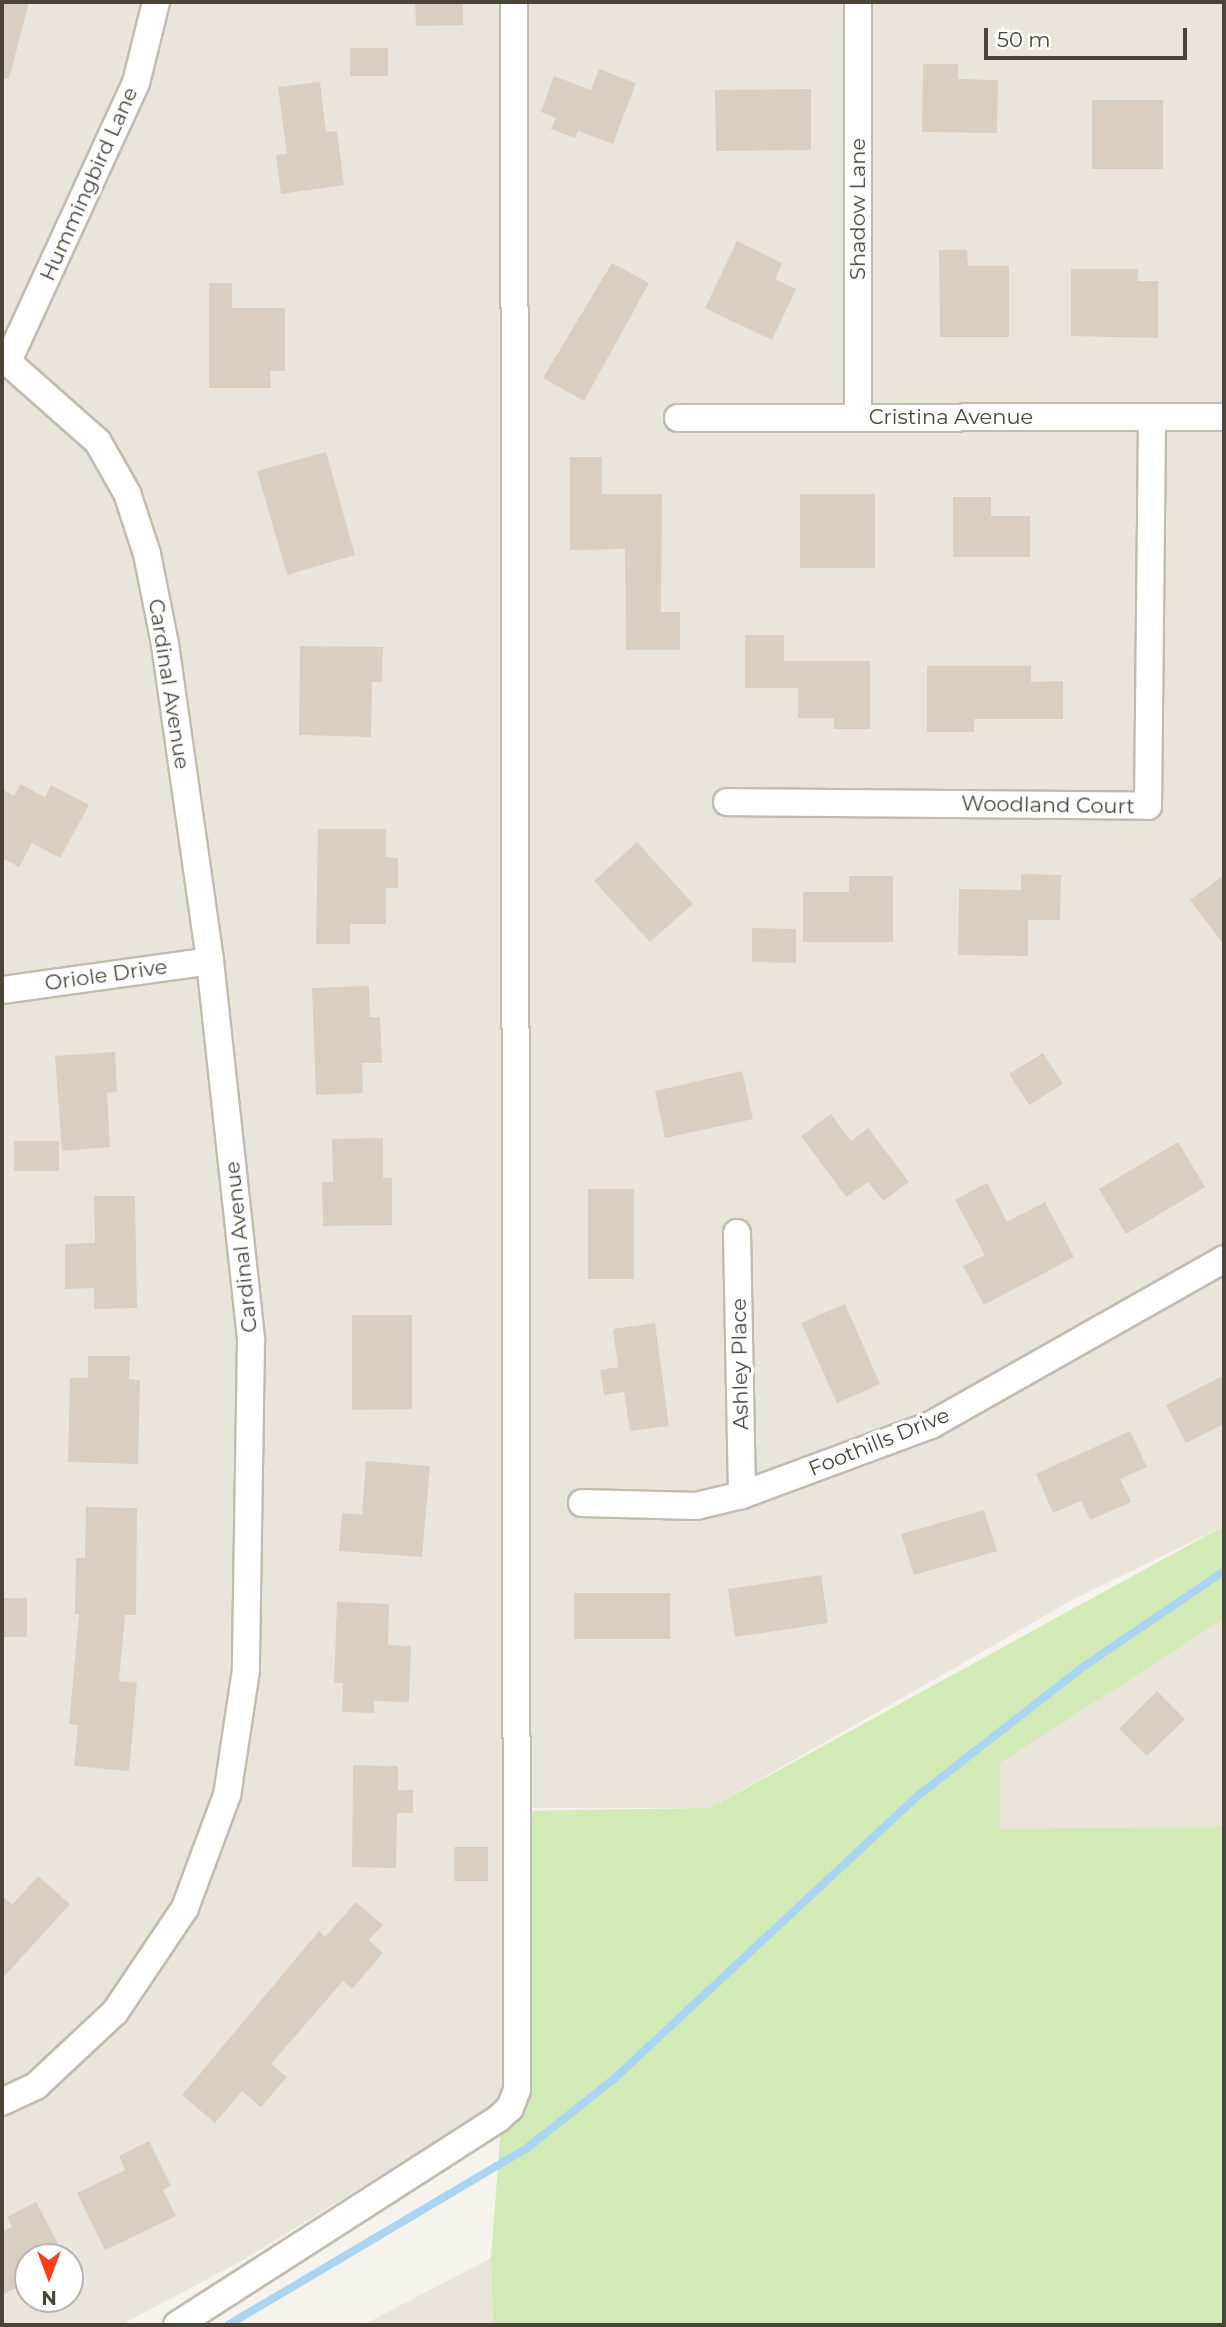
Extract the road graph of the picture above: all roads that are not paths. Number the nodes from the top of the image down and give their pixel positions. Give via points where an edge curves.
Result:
1 (156, 2) edge
2 (514, 2) edge
3 (858, 2) edge
4 (5, 359) edge
5 (858, 417) junction
6 (1152, 417) junction
7 (1224, 417) edge
8 (678, 418) dead end
9 (727, 802) dead end
10 (210, 961) junction
11 (2, 990) edge
12 (737, 1233) dead end
13 (1224, 1259) edge
14 (742, 1495) junction
15 (582, 1503) dead end
16 (2, 2102) edge
17 (177, 2325) edge

1 - 4 street, Hummingbird Lane via 136,83
2 - 17 street via 517,2090 510,2108 498,2119
3 - 5 street, Shadow Lane
4 - 10 street, Cardinal Avenue via 98,442 127,494 147,554 165,644
5 - 6 street, Cristina Avenue
5 - 8 street, Cristina Avenue
6 - 7 street, Cristina Avenue
6 - 9 street, Woodland Court via 1148,806
10 - 11 street, Oriole Drive
10 - 16 street, Cardinal Avenue via 251,1340 246,1670 228,1795 185,1908 114,2012 36,2086
12 - 14 street, Ashley Place
13 - 14 street, Foothills Drive via 931,1425
14 - 15 street, Foothills Drive via 696,1506

